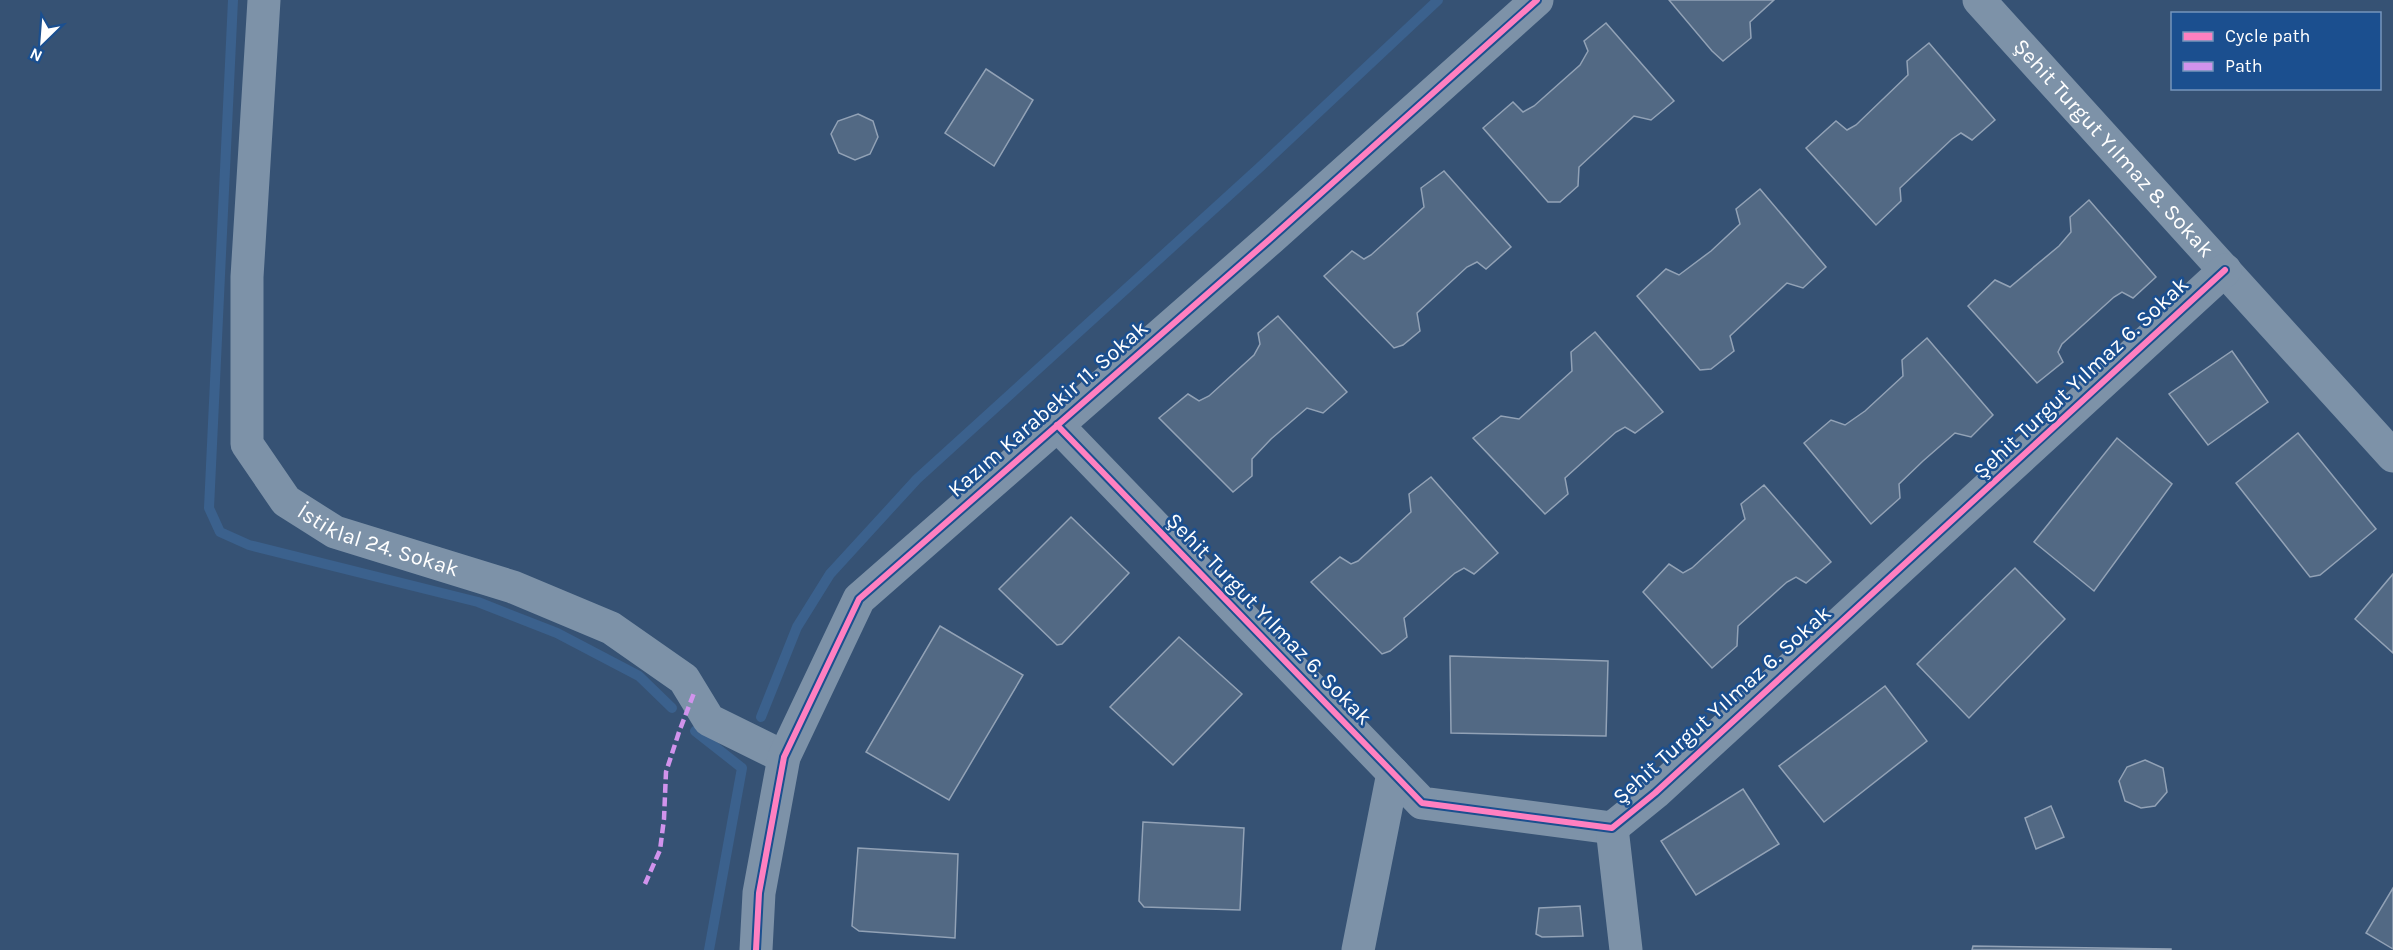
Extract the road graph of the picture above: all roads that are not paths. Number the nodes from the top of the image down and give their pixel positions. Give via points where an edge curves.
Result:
1 (264, 0) edge
2 (1537, 0) edge
3 (1979, 0) edge
4 (2225, 270) junction
5 (1057, 425) junction
6 (2393, 456) edge
7 (784, 757) junction
8 (1393, 773) junction
9 (1612, 828) junction
10 (756, 950) edge
11 (1358, 950) edge
12 (1626, 950) edge

1 - 7 street, İstiklal 24. Sokak via 247,277 247,444 286,501 335,532 513,587 611,628 684,678 709,720
2 - 5 street, Kazım Karabekir 11. Sokak
3 - 4 street, Şehit Turgut Yılmaz 8. Sokak
4 - 6 street, Şehit Turgut Yılmaz 8. Sokak
4 - 9 street, Şehit Turgut Yılmaz 6. Sokak via 1655,793
5 - 7 street, Kazım Karabekir 11. Sokak via 859,599
5 - 8 street, Şehit Turgut Yılmaz 6. Sokak
7 - 10 street, Kazım Karabekir 11. Sokak via 759,893
8 - 9 street, Şehit Turgut Yılmaz 6. Sokak via 1422,803
8 - 11 street
9 - 12 street

